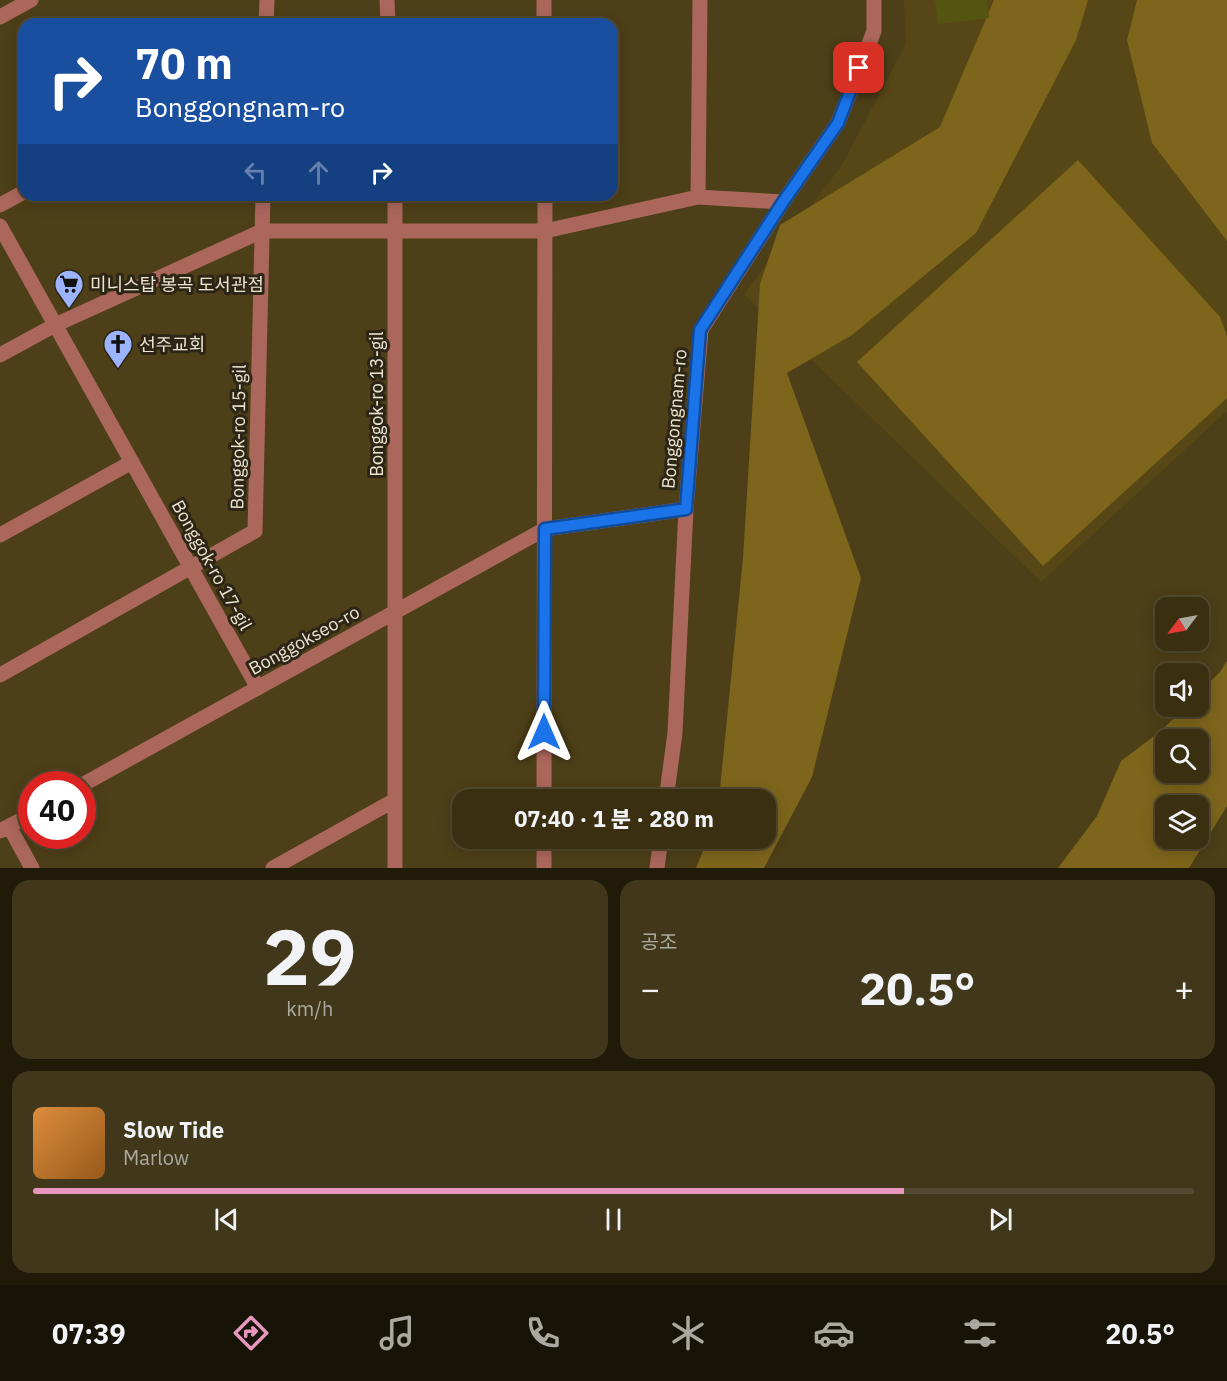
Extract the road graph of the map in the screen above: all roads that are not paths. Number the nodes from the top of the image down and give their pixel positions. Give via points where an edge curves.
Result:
1 (31, 0) edge
2 (267, 0) edge
3 (387, 0) edge
4 (544, 0) edge
5 (700, 0) edge
6 (874, 0) edge
7 (0, 17) edge
8 (266, 18) edge
9 (388, 18) edge
10 (544, 18) edge
11 (18, 195) edge
12 (698, 197) junction
13 (263, 201) edge
14 (395, 201) edge
15 (545, 201) edge
16 (783, 202) junction
17 (0, 205) edge
18 (0, 226) edge
19 (397, 230) junction
20 (262, 231) junction
21 (545, 231) junction
22 (55, 325) junction
23 (0, 355) edge
24 (132, 462) junction
25 (686, 509) junction
26 (545, 529) junction
27 (0, 535) edge
28 (191, 567) junction
29 (394, 612) junction
30 (0, 675) edge
31 (258, 688) junction
32 (96, 777) edge
33 (544, 789) edge
34 (667, 789) edge
35 (395, 800) junction
36 (18, 822) edge
37 (4, 829) edge
38 (544, 849) edge
39 (660, 849) edge
40 (32, 868) edge
41 (273, 868) edge
42 (395, 868) edge
43 (544, 868) edge
44 (657, 868) edge

1 - 7 street
2 - 8 street
3 - 9 street
4 - 10 street
5 - 12 street
6 - 16 street, Bonggongnam-ro via 874,31 838,123
11 - 17 street
12 - 16 street
12 - 21 street
13 - 20 street, Bonggok-ro 15-gil
14 - 19 street, Bonggok-ro 13-gil
15 - 21 street
16 - 25 street, Bonggongnam-ro via 700,330
18 - 22 street, Bonggok-ro 17-gil
19 - 20 street
19 - 21 street
19 - 29 street, Bonggok-ro 13-gil
20 - 22 street
20 - 28 street, Bonggok-ro 15-gil via 255,531
21 - 26 street
22 - 23 street
22 - 24 street, Bonggok-ro 17-gil
24 - 27 street
24 - 28 street, Bonggok-ro 17-gil
25 - 26 street, Bonggongnam-ro
25 - 34 street, Bonggongnam-ro via 675,733
26 - 29 street, Bonggokseo-ro
26 - 33 street
28 - 30 street, Bonggok-ro 15-gil
28 - 31 street, Bonggok-ro 17-gil
29 - 31 street, Bonggokseo-ro
29 - 35 street, Bonggok-ro 13-gil
31 - 32 street, Bonggokseo-ro
35 - 41 street
35 - 42 street, Bonggok-ro 13-gil
36 - 37 street
37 - 40 street
38 - 43 street
39 - 44 street

